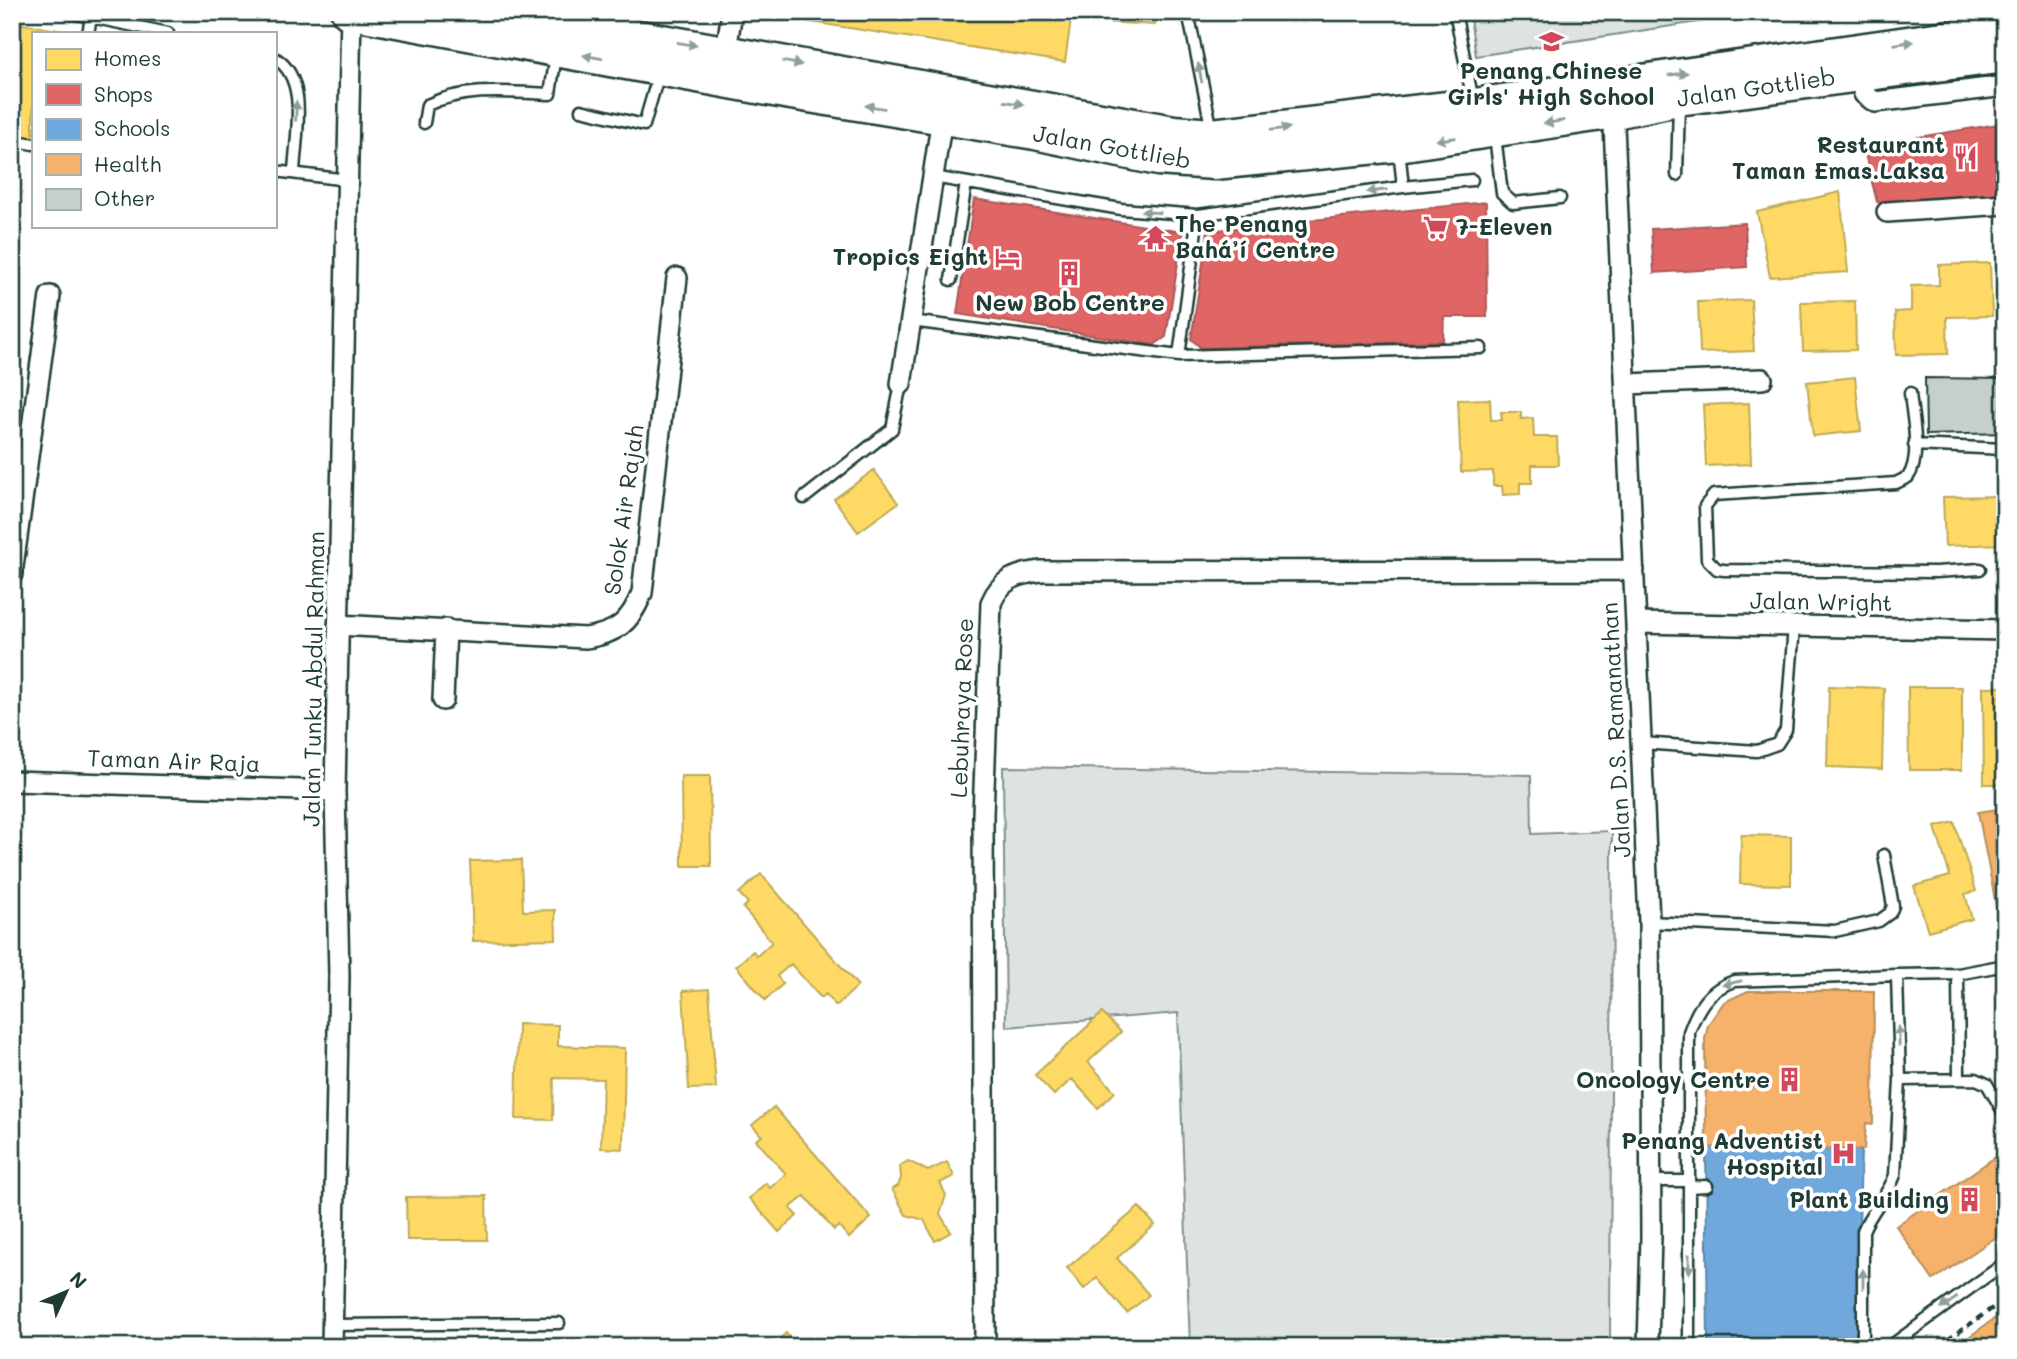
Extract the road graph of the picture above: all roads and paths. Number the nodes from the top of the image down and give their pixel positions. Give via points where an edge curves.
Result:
1 (67, 12) edge
2 (350, 12) edge
3 (499, 12) edge
4 (732, 12) edge
5 (1188, 12) edge
6 (1455, 12) edge
7 (91, 15) edge
8 (2005, 29) edge
9 (164, 32) edge
10 (556, 51) junction
11 (2005, 56) edge
12 (276, 59) edge
13 (723, 65) junction
14 (660, 69) junction
15 (1858, 73) junction
16 (2005, 86) edge
17 (1613, 98) junction
18 (1678, 99) junction
19 (945, 104) junction
20 (1474, 104) junction
21 (581, 110) dead end
22 (424, 123) dead end
23 (1494, 132) junction
24 (12, 140) edge
25 (32, 144) edge
26 (1398, 145) junction
27 (1213, 149) junction
28 (276, 172) edge
29 (294, 173) junction
30 (1677, 175) dead end
31 (933, 177) junction
32 (347, 180) junction
33 (1472, 180) dead end
34 (966, 183) junction
35 (1403, 187) junction
36 (1560, 198) dead end
37 (2005, 204) edge
38 (1887, 212) dead end
39 (1198, 215) junction
40 (677, 278) dead end
41 (951, 280) dead end
42 (50, 296) dead end
43 (911, 321) junction
44 (1480, 348) dead end
45 (1179, 356) junction
46 (1762, 379) dead end
47 (901, 384) joint
48 (1626, 384) junction
49 (1910, 393) dead end
50 (1914, 445) junction
51 (2005, 449) edge
52 (804, 498) dead end
53 (1980, 569) dead end
54 (1634, 570) junction
55 (12, 574) edge
56 (1636, 623) junction
57 (338, 625) junction
58 (1794, 626) junction
59 (446, 629) junction
60 (2005, 630) edge
61 (443, 700) dead end
62 (1641, 743) junction
63 (12, 781) edge
64 (335, 791) junction
65 (1884, 855) dead end
66 (1649, 922) junction
67 (2005, 965) edge
68 (1958, 974) junction
69 (1898, 975) junction
70 (1959, 1078) junction
71 (1900, 1080) junction
72 (2005, 1115) edge
73 (1651, 1181) junction
74 (1707, 1186) dead end
75 (1689, 1188) junction
76 (2005, 1263) edge
77 (2005, 1299) edge
78 (559, 1323) dead end
79 (332, 1325) junction
80 (332, 1347) edge
81 (985, 1347) edge
82 (1647, 1347) edge
83 (1689, 1347) edge
84 (1863, 1347) edge
85 (1889, 1347) edge
86 (1938, 1347) edge

1 - 7 lane
2 - 10 main road, Jalan Gottlieb
2 - 32 street, Jalan Tunku Abdul Rahman
3 -> 13 main road, Jalan Gottlieb
4 - 13 street
27 -> 5 lane
6 - 20 lane
7 - 9 lane
17 -> 8 main road, Jalan Gottlieb
14 -> 10 main road, Jalan Gottlieb
10 - 22 lane via 550,94 450,94 428,105
11 - 15 main road, Jalan Gottlieb
29 -> 12 lane via 297,88 291,71
13 - 14 main road, Jalan Gottlieb
13 - 19 main road, Jalan Gottlieb
14 - 21 lane via 644,125
15 - 16 street via 1864,94 1875,102
15 - 18 main road, Jalan Gottlieb
17 - 18 main road, Jalan Gottlieb
17 - 20 main road, Jalan Gottlieb
17 -> 23 main road, Jalan Gottlieb
17 - 48 street, Jalan D.S. Ramanathan
18 - 30 lane
19 - 27 main road, Jalan Gottlieb via 1035,133 1158,159
19 - 31 street
27 -> 20 main road, Jalan Gottlieb
23 -> 26 main road, Jalan Gottlieb
23 - 36 lane via 1507,200
24 - 25 lane
26 - 27 main road, Jalan Gottlieb
26 - 35 lane
28 - 29 lane
29 - 32 lane
31 - 34 lane
31 - 43 street
32 - 57 street, Jalan Tunku Abdul Rahman
33 - 35 lane
39 -> 34 lane via 1121,209
34 - 41 lane
35 -> 39 lane
37 - 38 street
39 - 45 lane
40 - 59 street, Solok Air Rajah via 642,593 635,609 608,634 586,638
42 - 55 street
43 - 45 lane
43 - 47 street
44 - 45 lane
46 - 48 street
47 - 52 lane via 892,429
48 - 54 street, Jalan D.S. Ramanathan
49 - 50 lane
50 - 51 lane
50 - 53 lane via 1912,471 1903,481 1714,495 1705,506 1707,559 1724,570
54 - 56 street, Jalan D.S. Ramanathan
54 - 81 street, Lebuhraya Rose via 1041,571 1012,578 996,590 990,603 983,816
56 - 58 street, Jalan Wright
56 - 62 street, Jalan D.S. Ramanathan
57 - 59 street, Solok Air Rajah
57 - 64 street, Jalan Tunku Abdul Rahman
58 - 60 street, Jalan Wright
58 - 62 lane via 1786,730 1777,744 1758,751
59 - 61 street
62 - 66 street, Jalan D.S. Ramanathan
63 - 64 street, Taman Air Raja
64 - 79 street, Jalan Tunku Abdul Rahman via 339,976
65 - 66 lane via 1893,906 1879,921 1835,931
66 - 73 street, Jalan D.S. Ramanathan
67 - 68 lane
68 - 69 lane
68 - 70 lane
71 -> 69 lane
69 -> 75 lane via 1734,981 1718,986 1705,999 1689,1032
70 - 71 lane
70 - 72 lane via 1987,1084
84 -> 71 lane via 1863,1231 1895,1175
73 - 75 lane
73 - 82 street, Jalan D.S. Ramanathan
74 - 75 lane
75 -> 83 lane
76 -> 85 lane
77 - 86 path
78 - 79 lane
79 - 80 street, Jalan Tunku Abdul Rahman

